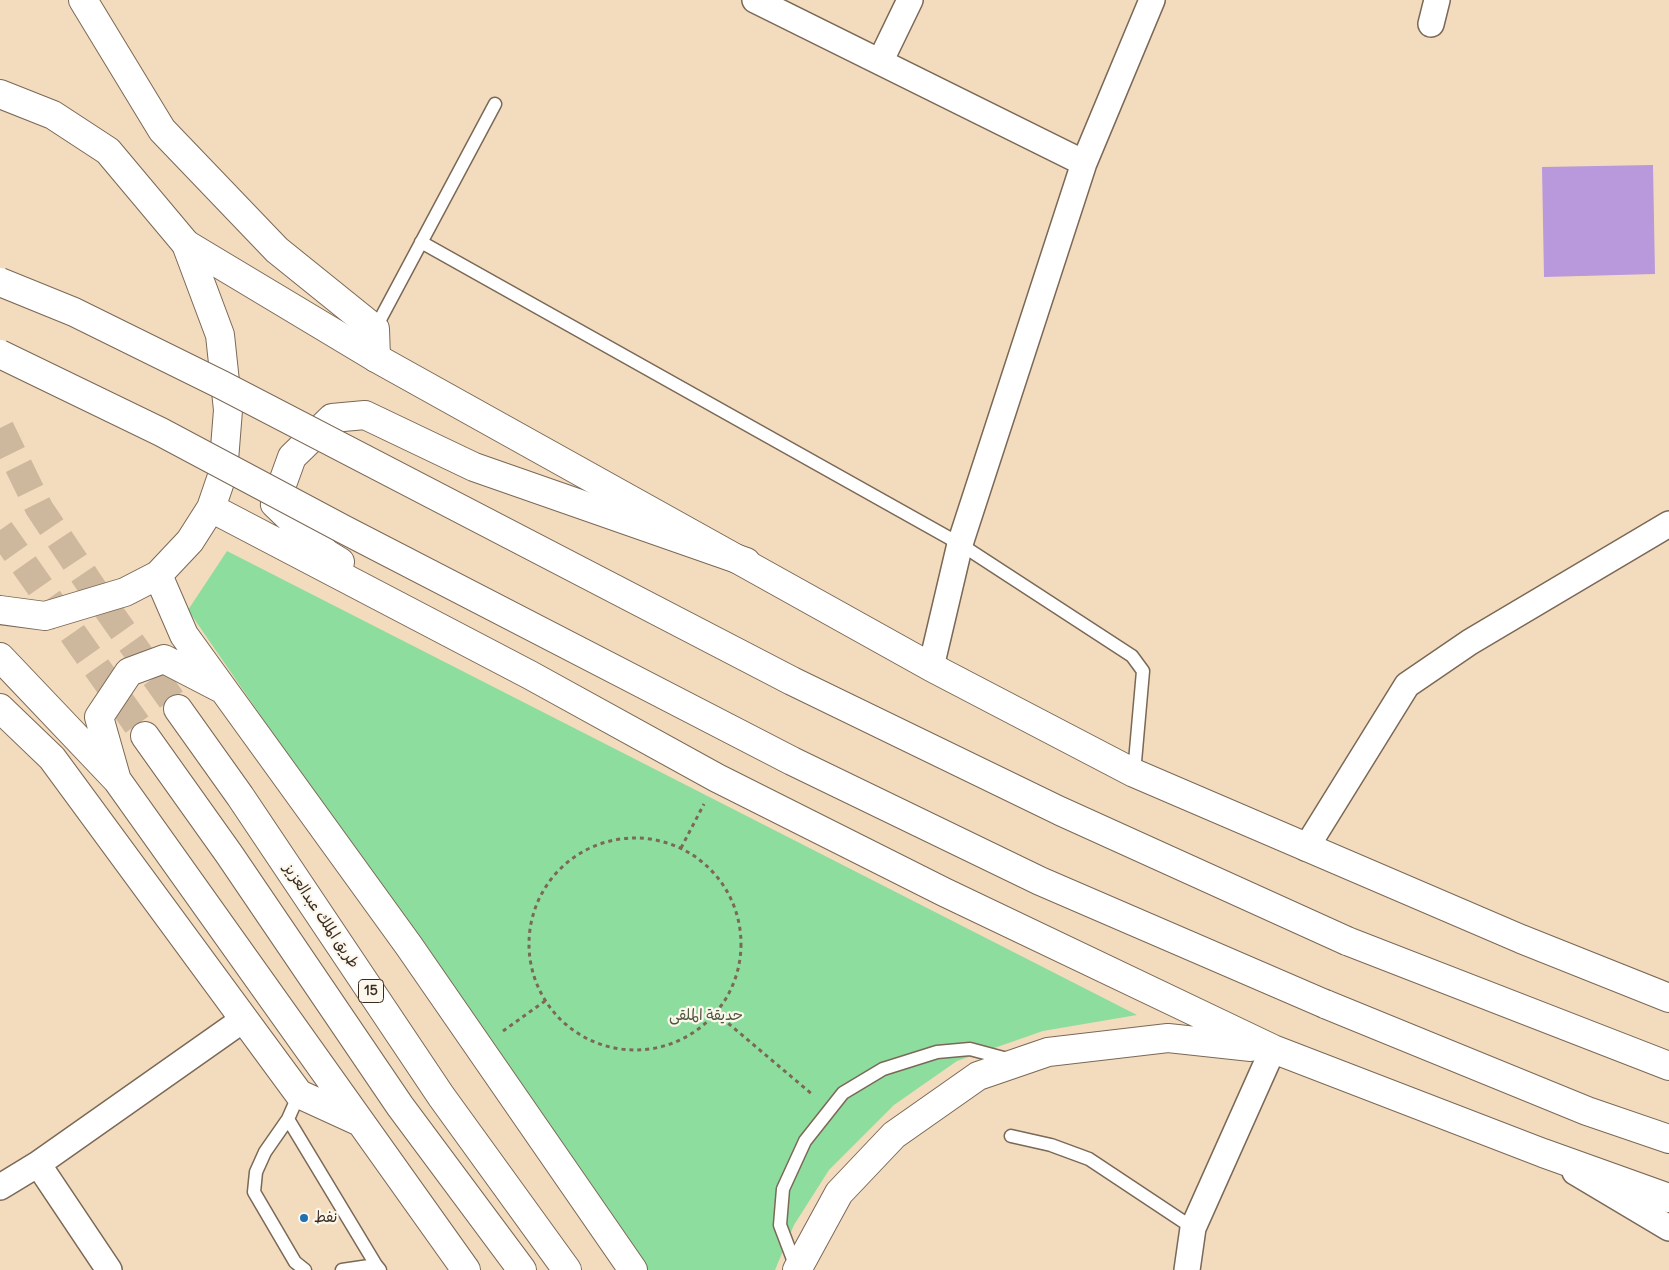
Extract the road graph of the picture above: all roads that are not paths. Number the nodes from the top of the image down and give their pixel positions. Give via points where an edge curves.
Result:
1 (83, 0) edge
2 (755, 0) edge
3 (910, 0) edge
4 (1152, 0) edge
5 (1437, 0) edge
6 (1431, 24) dead end
7 (880, 62) junction
8 (0, 94) edge
9 (495, 104) dead end
10 (1084, 162) junction
11 (421, 242) junction
12 (186, 244) junction
13 (0, 282) edge
14 (374, 329) junction
15 (0, 354) edge
16 (376, 358) junction
17 (211, 508) junction
18 (1669, 524) edge
19 (960, 544) junction
20 (746, 562) junction
21 (158, 575) junction
22 (0, 610) edge
23 (0, 657) edge
24 (931, 667) junction
25 (530, 675) junction
26 (226, 691) junction
27 (0, 708) edge
28 (178, 709) tunnel mouth
29 (145, 736) tunnel mouth
30 (1134, 773) junction
31 (117, 780) junction
32 (1306, 848) junction
33 (1669, 998) edge
34 (244, 1019) junction
35 (1273, 1049) junction
36 (1019, 1062) junction
37 (1669, 1066) edge
38 (299, 1094) junction
39 (288, 1120) junction
40 (358, 1121) junction
41 (1011, 1136) dead end
42 (1669, 1139) edge
43 (1543, 1153) junction
44 (38, 1164) junction
45 (0, 1187) edge
46 (1669, 1198) edge
47 (1193, 1228) junction
48 (1669, 1228) edge
49 (378, 1267) edge
50 (109, 1270) edge
51 (306, 1270) edge
52 (342, 1270) edge
53 (466, 1270) edge
54 (522, 1270) edge
55 (567, 1270) edge
56 (633, 1270) edge
57 (797, 1270) edge
58 (1187, 1270) edge

1 - 14 main road via 162,130 277,250
2 - 7 street
3 - 7 street
4 - 10 street
5 - 6 street
7 - 10 street
8 - 12 main road via 53,115 108,151
9 - 11 lane
10 - 19 street
11 - 14 lane
11 - 19 lane
12 - 16 main road
12 - 17 main road via 220,335 228,410 223,473
13 - 37 main road, bridge via 74,312 222,385 792,681 1060,811 1347,941
14 - 16 main road
15 - 42 main road, bridge via 161,432 801,765 1040,881 1587,1112
16 - 20 main road
17 - 21 main road via 190,541
17 - 25 main road
18 - 32 street via 1470,642 1407,684
19 - 24 street
19 - 30 lane via 1132,656 1143,671
20 - 24 main road
20 - 25 main road via 474,467 365,415 332,418 292,457 275,504 327,554
21 - 22 main road via 125,592 45,616
21 - 26 main road via 184,635
23 - 31 main road
24 - 30 main road
25 - 35 main road via 717,778 944,892
26 - 31 main road via 164,659 129,672 99,717
26 - 56 main road
27 - 34 main road via 52,758
28 - 55 main road, طريق الملك عبدالعزيز / 15 via 441,1096
29 - 54 main road via 400,1106
30 - 32 main road
31 - 40 main road
32 - 33 main road via 1522,940
34 - 38 main road
34 - 44 street
35 - 36 main road via 1168,1038 1048,1052
35 - 43 main road
35 - 47 street
36 - 57 main road via 978,1076 894,1134 840,1193
36 - 57 lane via 970,1049 937,1052 883,1069 843,1094 805,1140 783,1189 780,1225
38 - 39 lane
38 - 40 main road
39 - 49 lane
39 - 51 lane via 265,1152 256,1172 254,1192 295,1262
40 - 53 main road
41 - 47 lane via 1089,1158
43 - 46 main road
43 - 48 street
44 - 45 street
44 - 50 street
47 - 58 street
49 - 52 lane

